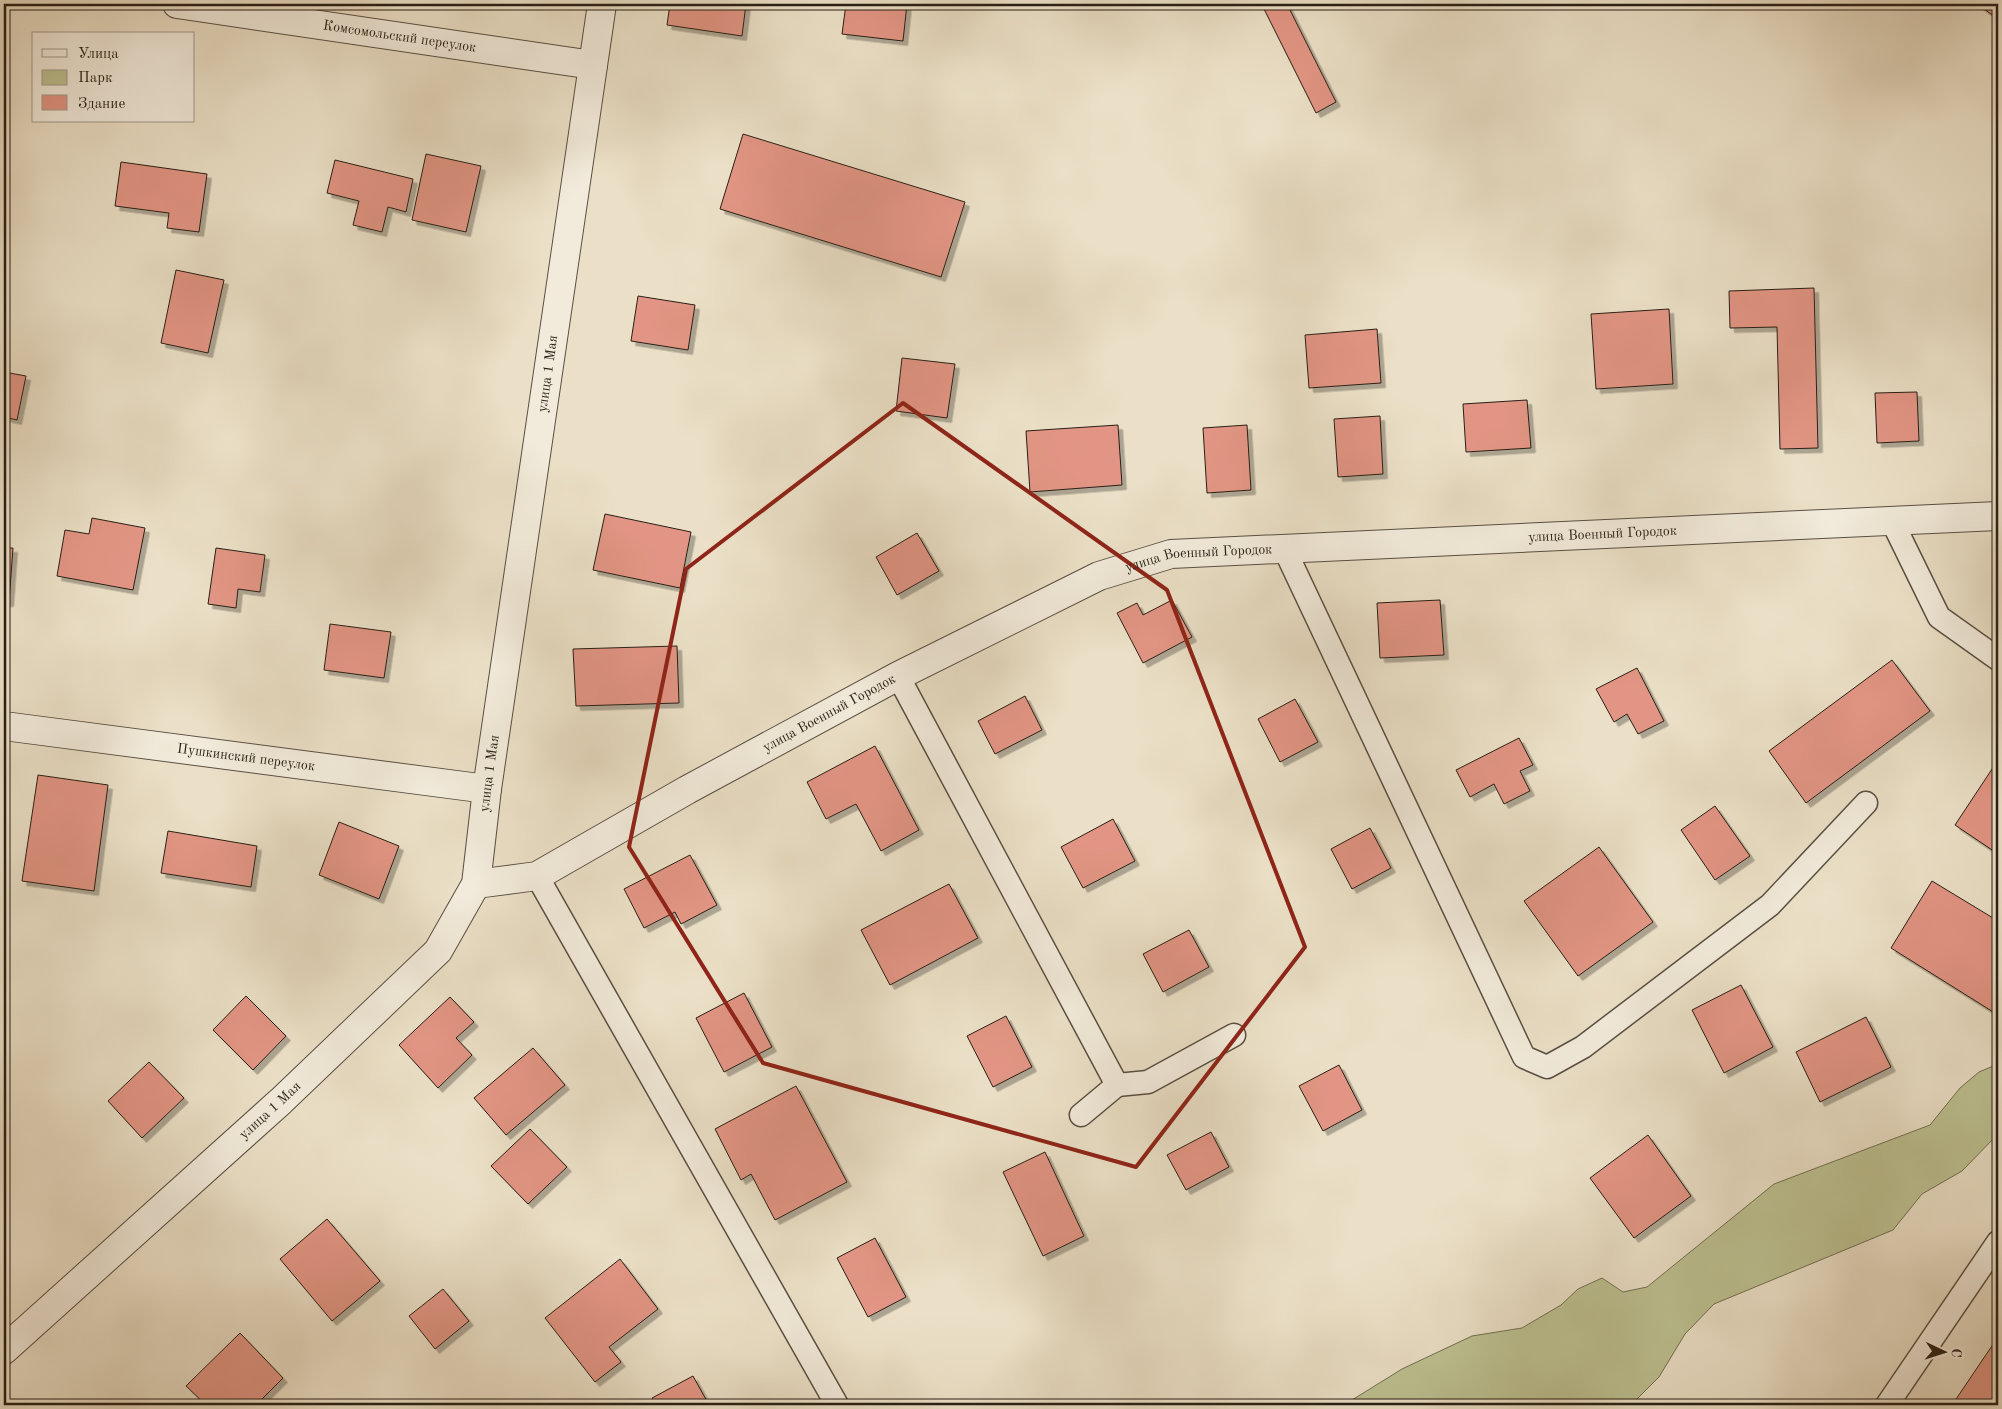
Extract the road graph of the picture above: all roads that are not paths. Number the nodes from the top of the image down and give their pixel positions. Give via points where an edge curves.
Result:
1 (177, 4) edge
2 (602, 4) edge
3 (593, 65) junction
4 (1998, 516) edge
5 (1892, 521) junction
6 (1284, 548) junction
7 (1998, 659) edge
8 (898, 676) junction
9 (4, 726) edge
10 (487, 789) junction
11 (1866, 803) dead end
12 (537, 876) junction
13 (476, 884) junction
14 (1234, 1035) dead end
15 (1116, 1085) junction
16 (1081, 1115) dead end
17 (1998, 1242) edge
18 (4, 1350) edge
19 (837, 1405) edge
20 (1887, 1405) edge

1 - 3 street, Комсомольский переулок
2 - 3 street, улица 1 Мая
3 - 10 street, улица 1 Мая
4 - 5 street, улица Военный Городок
5 - 6 street, улица Военный Городок
5 - 7 lane via 1939,617
6 - 8 street, улица Военный Городок via 1171,554 1099,576
6 - 11 lane via 1524,1057 1547,1067 1583,1047 1770,905
8 - 12 street, улица Военный Городок
8 - 15 lane
9 - 10 street, Пушкинский переулок
10 - 13 street, улица 1 Мая
12 - 13 street, улица Военный Городок
12 - 19 lane
13 - 18 street, улица 1 Мая via 438,951 281,1101
14 - 15 lane via 1148,1082
15 - 16 lane
17 - 20 lane

